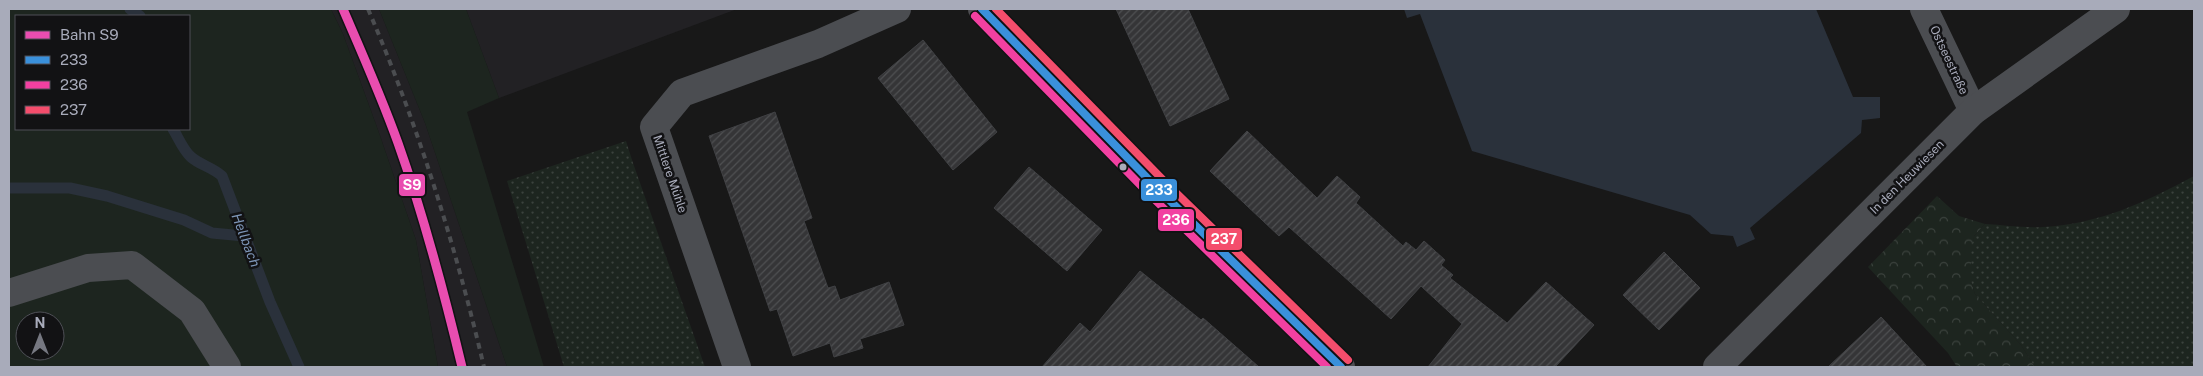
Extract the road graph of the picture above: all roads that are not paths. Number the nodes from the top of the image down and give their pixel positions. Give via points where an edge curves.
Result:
1 (897, 9) edge
2 (982, 9) edge
3 (1924, 9) edge
4 (2116, 9) edge
5 (1973, 111) junction
6 (9, 293) edge
7 (227, 367) edge
8 (737, 367) edge
9 (1341, 367) edge
10 (1717, 367) edge

1 - 8 street, Mittlere Mühle via 818,44 682,93 654,127
2 - 9 main road via 1121,154
3 - 5 street, Ostseestraße
4 - 5 street, In den Heuwiesen
5 - 10 street, In den Heuwiesen
6 - 7 street via 88,268 132,264 192,311

